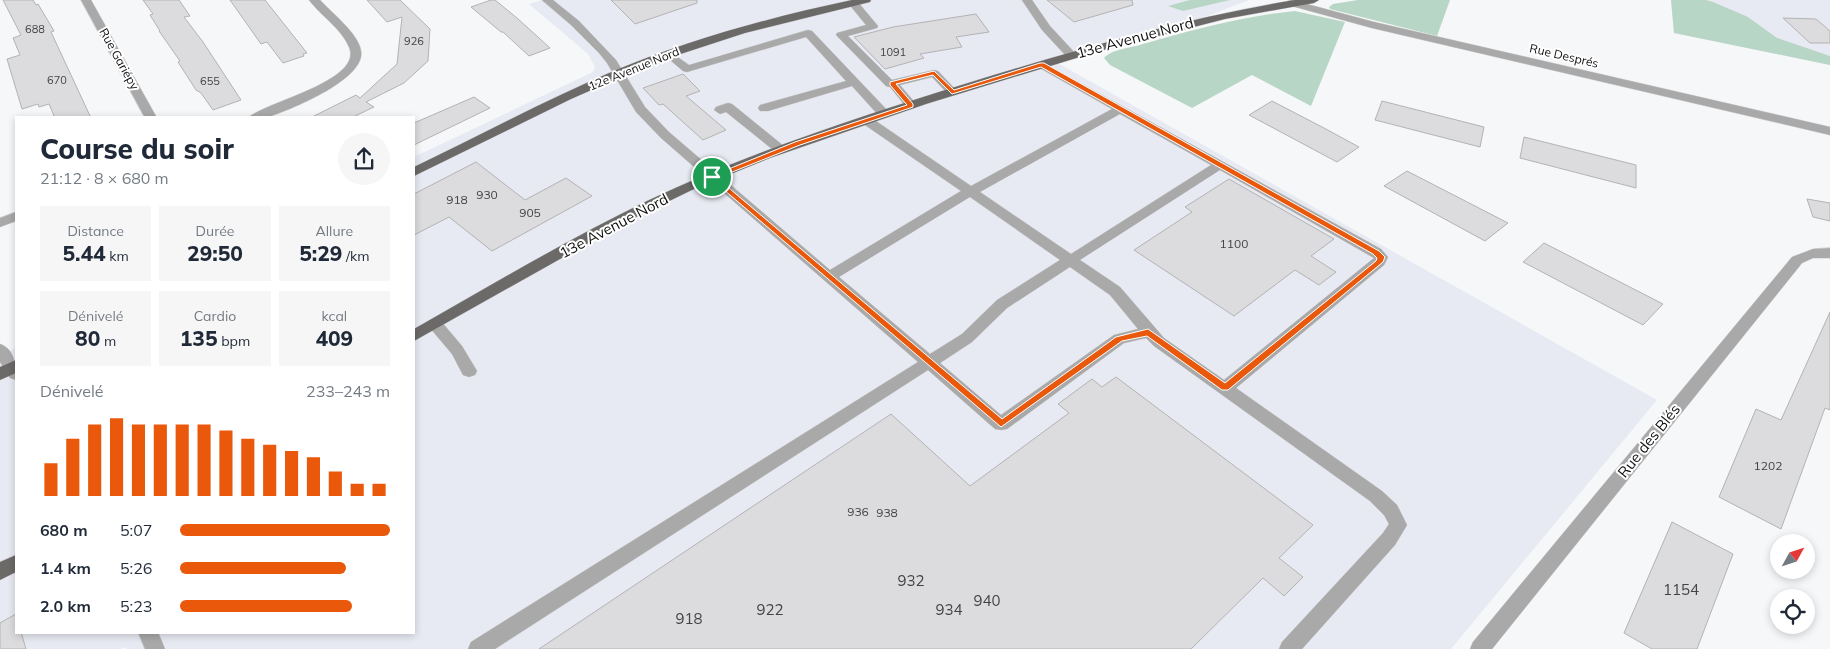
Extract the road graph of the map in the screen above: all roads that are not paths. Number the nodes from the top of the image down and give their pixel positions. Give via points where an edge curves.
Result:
1 (86, 0) edge
2 (314, 0) edge
3 (548, 0) edge
4 (866, 0) edge
5 (1027, 0) edge
6 (1249, 0) edge
7 (1314, 0) edge
8 (853, 3) junction
9 (1292, 3) junction
10 (1187, 24) junction
11 (669, 54) junction
12 (1071, 56) junction
13 (1042, 65) junction
14 (619, 73) junction
15 (854, 82) junction
16 (892, 84) junction
17 (952, 92) junction
18 (911, 105) junction
19 (764, 108) dead end
20 (1120, 109) junction
21 (720, 110) dead end
22 (884, 114) junction
23 (151, 116) edge
24 (259, 116) edge
25 (866, 120) junction
26 (1830, 131) edge
27 (781, 150) junction
28 (1220, 165) junction
29 (415, 172) edge
30 (712, 177) junction
31 (970, 192) junction
32 (15, 216) edge
33 (0, 223) edge
34 (1830, 253) edge
35 (1070, 261) junction
36 (829, 277) junction
37 (435, 324) junction
38 (1148, 332) junction
39 (415, 335) edge
40 (0, 350) edge
41 (929, 362) junction
42 (11, 370) edge
43 (468, 371) dead end
44 (1225, 388) junction
45 (15, 564) edge
46 (0, 572) edge
47 (149, 634) edge
48 (154, 649) edge
49 (478, 649) edge
50 (1289, 649) edge
51 (1480, 649) edge

1 - 23 street, Rue Gariépy
2 - 24 street via 347,37 356,51 355,61 348,71 319,90
3 - 14 street via 592,39
4 - 8 main road, 12e Avenue Nord
5 - 12 street
6 - 10 main road
7 - 9 main road, 13e Avenue Nord
8 - 11 main road, 12e Avenue Nord via 758,26
8 - 16 street via 873,26 841,35
9 - 10 main road, 13e Avenue Nord
9 - 26 street, Rue Després via 1381,27
10 - 12 main road, 13e Avenue Nord
11 - 14 main road, 12e Avenue Nord
11 - 15 street via 687,69 808,33
12 - 13 main road, 13e Avenue Nord
13 - 17 main road, 13e Avenue Nord
13 - 20 street
14 - 29 main road, 12e Avenue Nord
14 - 30 street via 650,120
15 - 19 street
15 - 22 street
16 - 17 street via 934,73
16 - 18 street
17 - 18 main road, 13e Avenue Nord
18 - 22 main road, 13e Avenue Nord
20 - 28 street
20 - 31 street
21 - 27 street via 728,107
22 - 25 main road, 13e Avenue Nord
25 - 27 main road, 13e Avenue Nord
25 - 31 street
27 - 30 main road, 13e Avenue Nord
28 - 35 street
28 - 44 street via 1381,257 1379,262
30 - 36 street
30 - 37 main road, 13e Avenue Nord via 592,236
31 - 35 street
31 - 36 street
32 - 33 street
34 - 51 street, Rue des Blés via 1816,252 1797,260
35 - 38 street via 1116,291
35 - 41 street via 1002,304 967,338
36 - 41 street
37 - 39 main road, 13e Avenue Nord
37 - 43 street via 457,350
38 - 41 street via 1119,339 1001,424
38 - 44 street
40 - 42 street
41 - 49 street
44 - 50 street via 1376,496 1391,510 1398,526
45 - 46 main road
47 - 48 street

